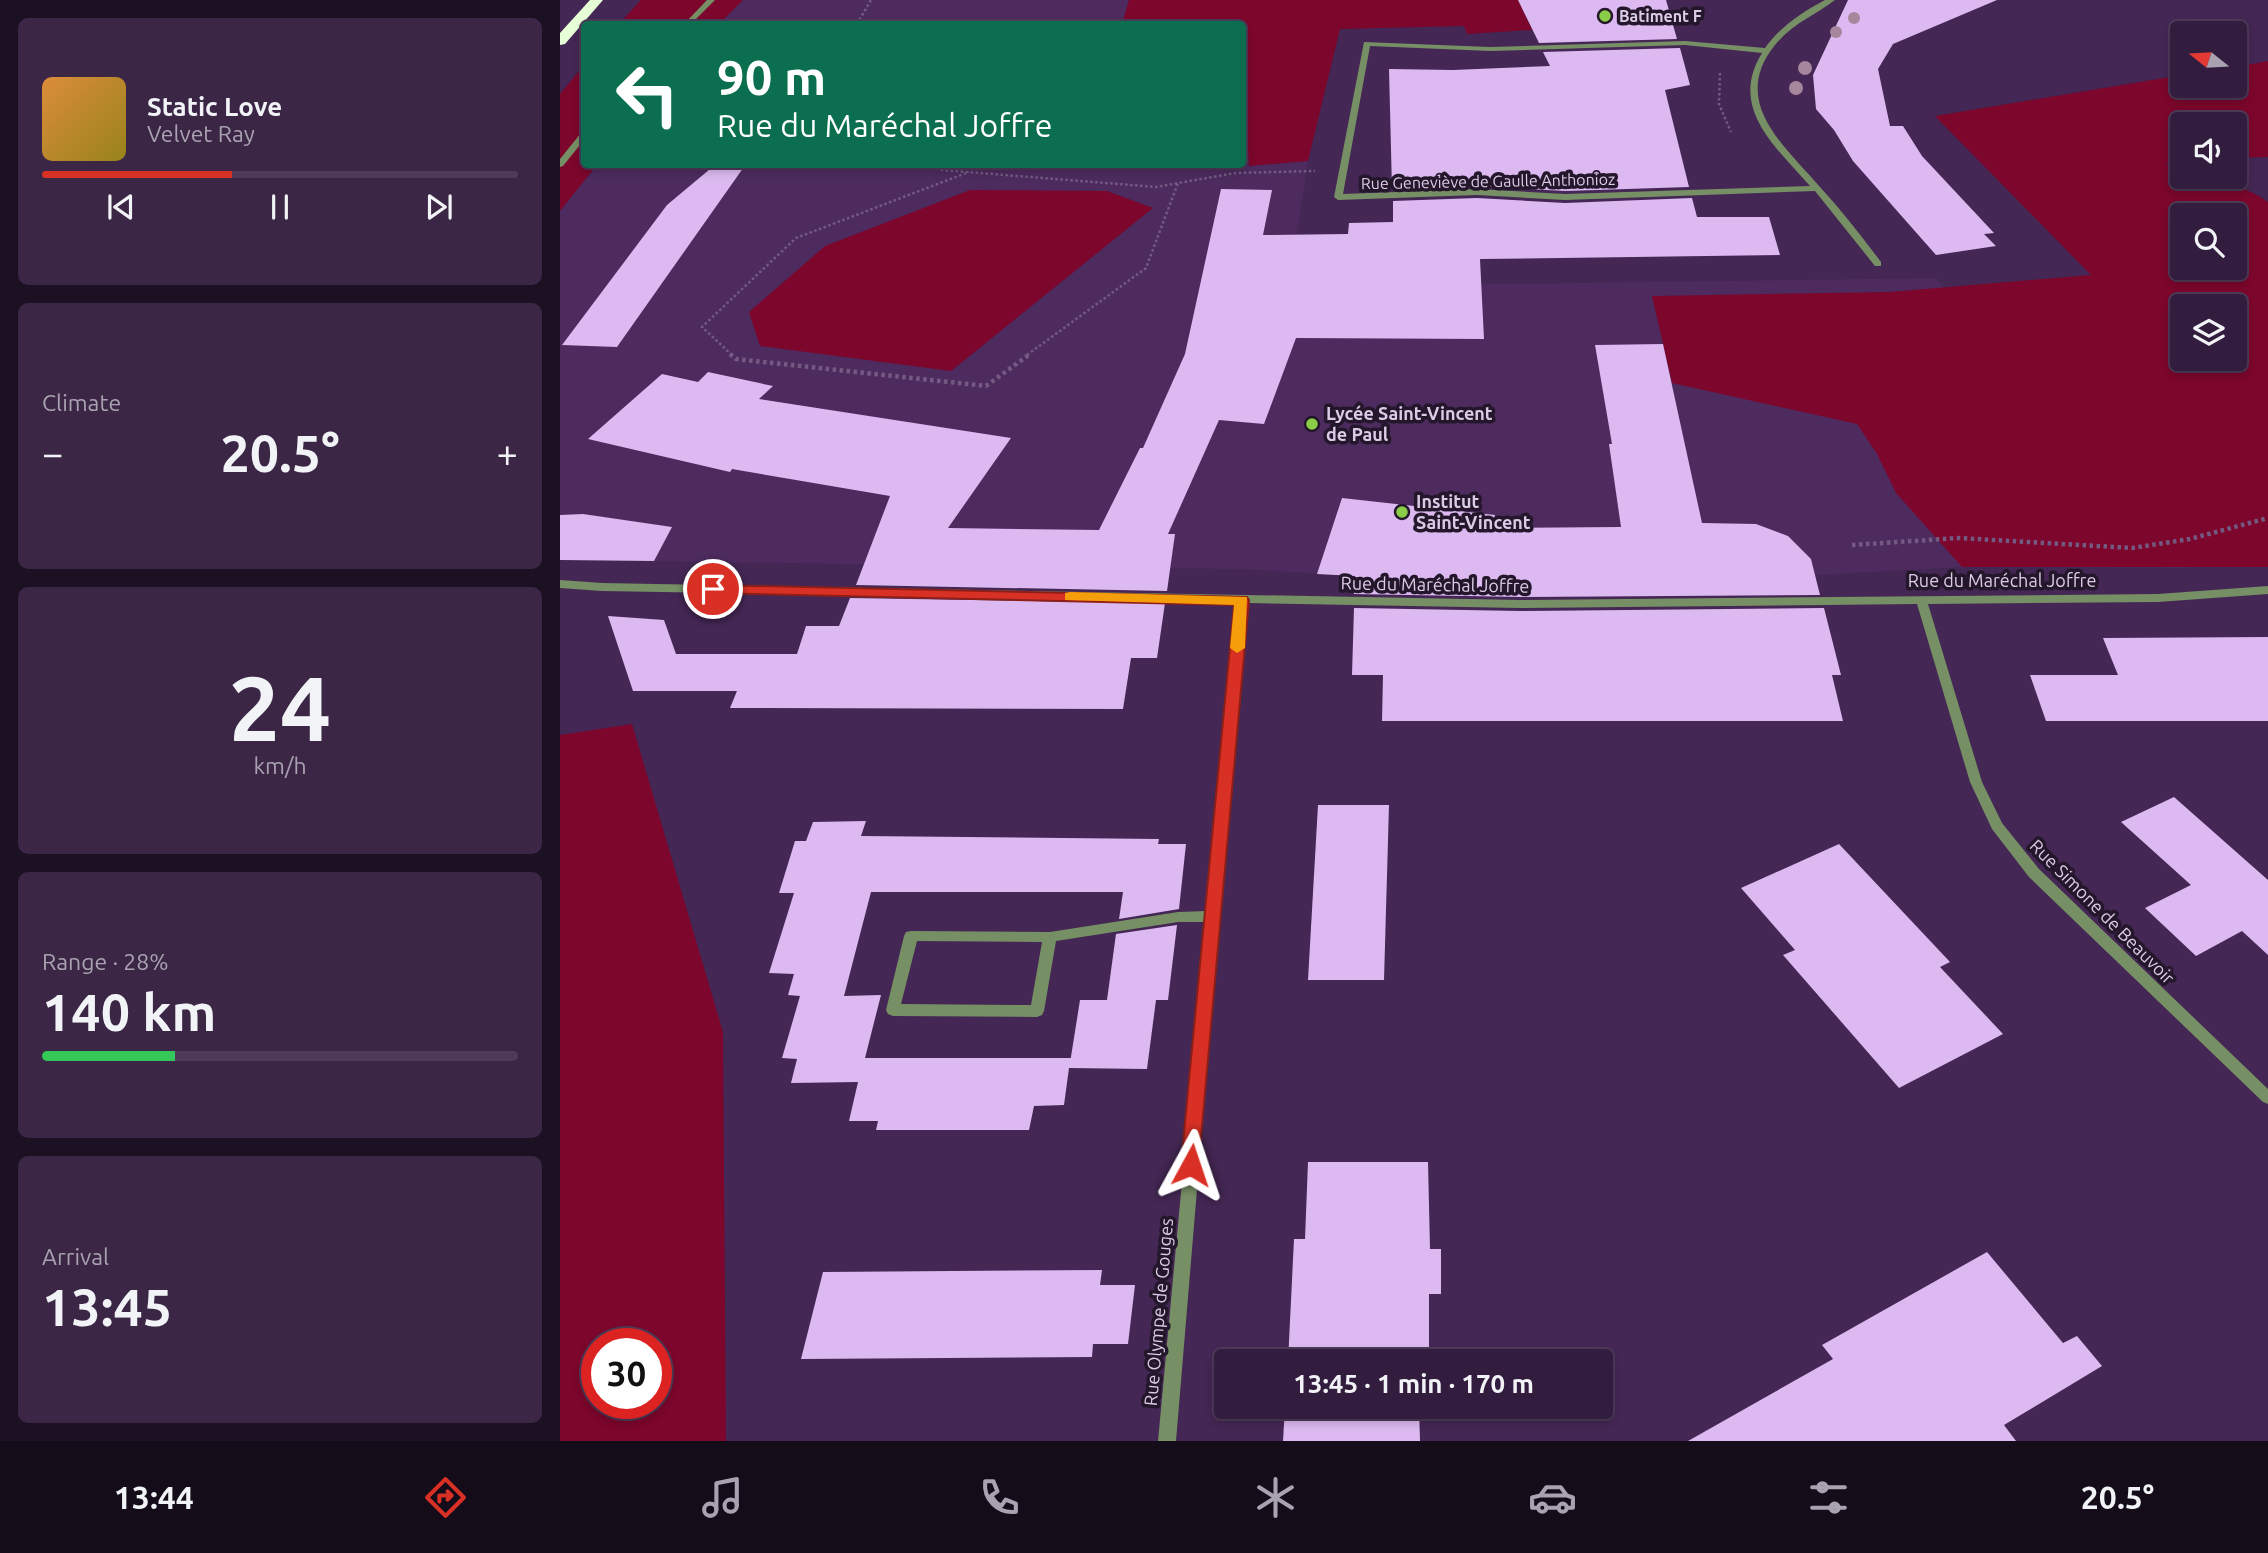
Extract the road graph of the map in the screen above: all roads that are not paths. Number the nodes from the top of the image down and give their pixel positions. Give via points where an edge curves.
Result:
1 (597, 0) edge
2 (711, 0) edge
3 (1831, 0) edge
4 (690, 21) edge
5 (560, 41) edge
6 (1766, 51) junction
7 (581, 139) edge
8 (560, 164) edge
9 (1817, 188) junction
10 (1878, 264) dead end
11 (560, 584) edge
12 (602, 587) junction
13 (2268, 590) edge
14 (560, 591) edge
15 (1921, 599) junction
16 (1241, 600) junction
17 (1213, 916) junction
18 (1050, 937) junction
19 (2268, 1098) edge
20 (1167, 1441) edge

1 - 5 highway
2 - 4 street
3 - 6 street via 1794,20
6 - 9 street via 1755,82 1759,116
6 - 9 street, Rue Geneviève de Gaulle Anthonioz via 1685,43 1490,49 1367,44 1338,197 1477,192 1565,197
7 - 8 street
9 - 10 street
11 - 12 street, Rue du Maréchal Joffre
12 - 14 street, Rue du Maréchal Joffre
12 - 16 street, Rue du Maréchal Joffre
13 - 15 street, Rue du Maréchal Joffre via 2158,598
15 - 16 street, Rue du Maréchal Joffre via 1521,604
15 - 19 street, Rue Simone de Beauvoir via 1976,782 1997,825 2034,873
16 - 17 street, Rue Olympe de Gouges
17 - 18 street
17 - 20 street, Rue Olympe de Gouges
18 - 18 street via 911,936 893,1010 1037,1012

